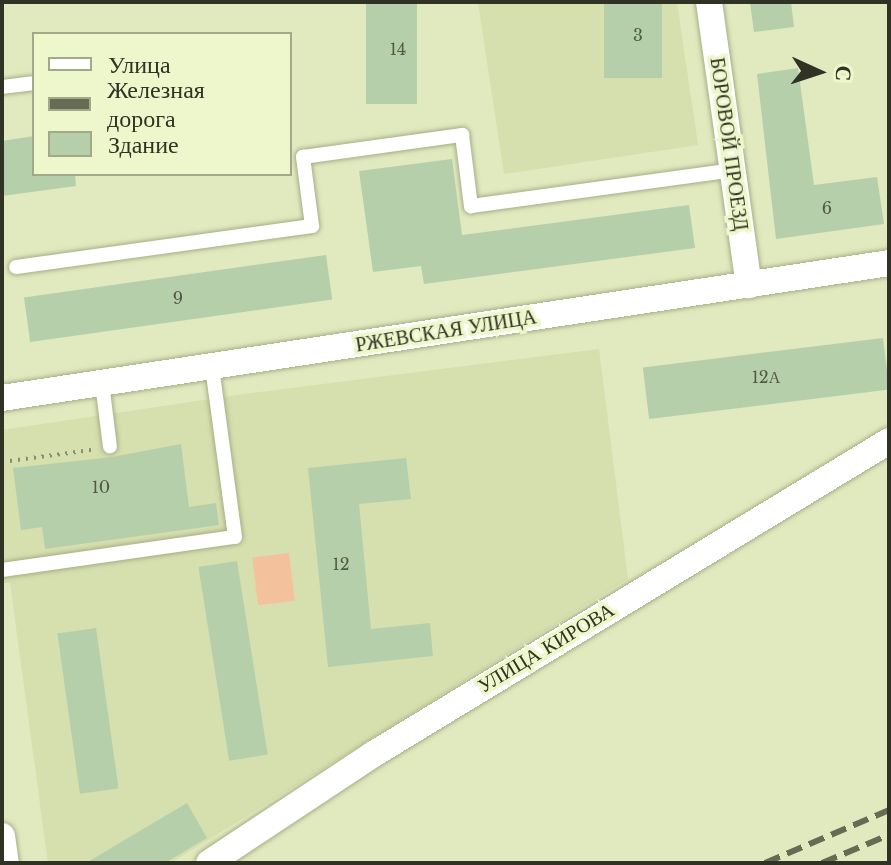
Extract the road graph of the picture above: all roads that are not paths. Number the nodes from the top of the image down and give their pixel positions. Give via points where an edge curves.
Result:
1 (709, 2) edge
2 (32, 83) edge
3 (2, 87) edge
4 (296, 158) edge
5 (733, 170) junction
6 (889, 263) edge
7 (16, 267) dead end
8 (749, 285) junction
9 (212, 367) junction
10 (102, 383) junction
11 (2, 398) edge
12 (889, 441) edge
13 (110, 447) road end
14 (2, 570) edge
15 (2, 836) edge
16 (6, 863) edge
17 (209, 863) edge

1 - 5 street, БОРОВОЙ ПРОЕЗД
2 - 3 lane
4 - 5 lane via 462,135 471,206
4 - 7 lane via 312,226
5 - 8 street, БОРОВОЙ ПРОЕЗД
6 - 8 street, РЖЕВСКАЯ УЛИЦА
8 - 9 street, РЖЕВСКАЯ УЛИЦА
9 - 10 street, РЖЕВСКАЯ УЛИЦА
9 - 14 lane via 235,537
10 - 11 street, РЖЕВСКАЯ УЛИЦА
10 - 13 lane
12 - 17 street, УЛИЦА КИРОВА via 372,755
15 - 16 street

